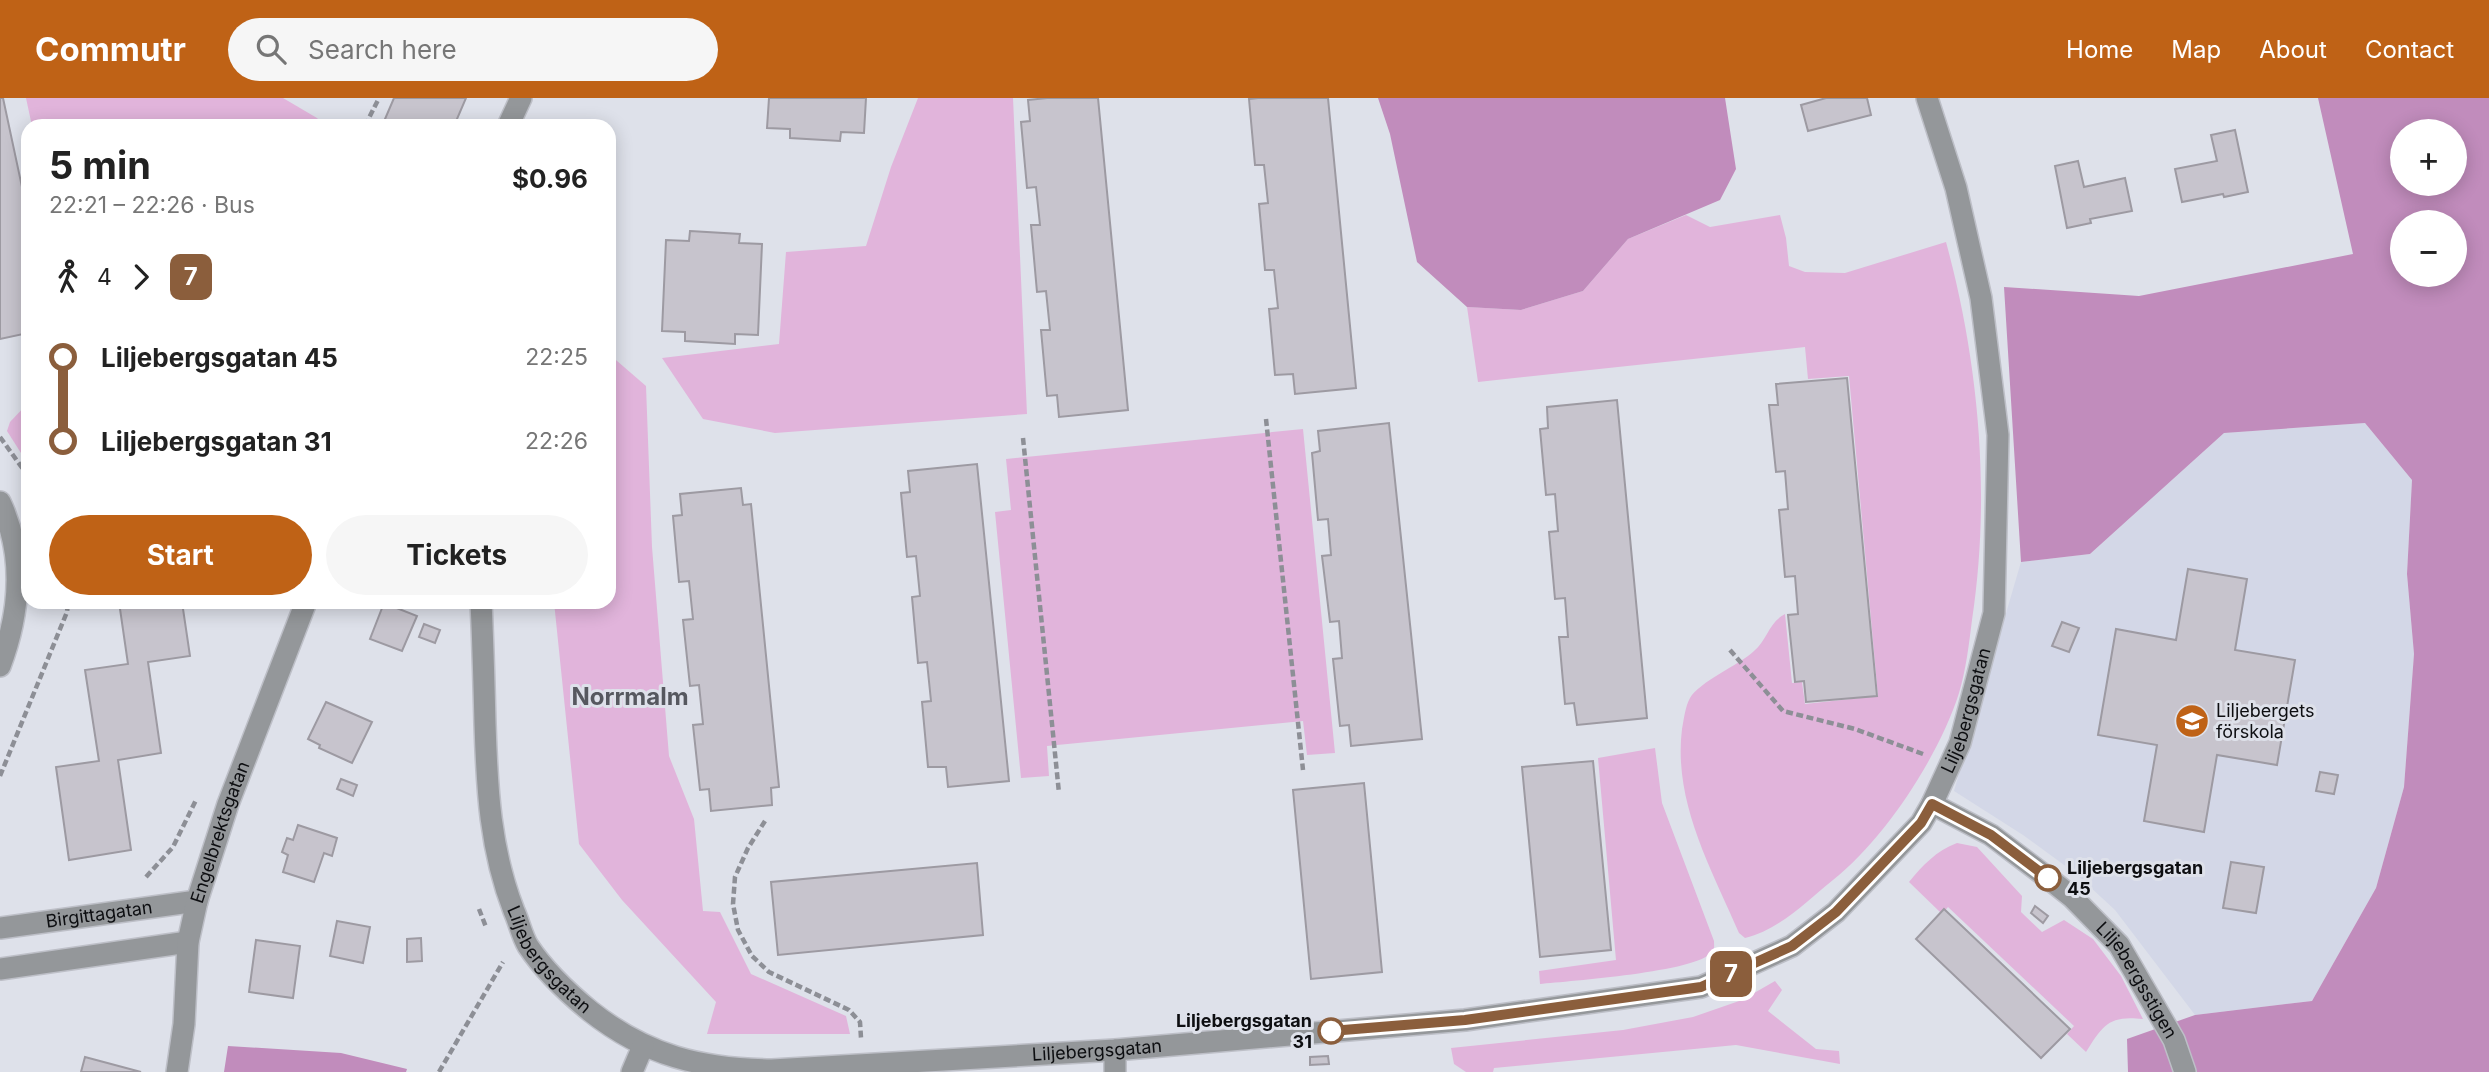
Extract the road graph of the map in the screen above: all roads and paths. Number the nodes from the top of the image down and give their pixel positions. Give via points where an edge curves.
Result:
1 (379, 98) edge
2 (521, 98) edge
3 (1927, 98) edge
4 (368, 119) edge
5 (511, 119) edge
6 (1266, 419) dead end
7 (0, 438) edge
8 (1023, 438) dead end
9 (21, 466) edge
10 (0, 502) edge
11 (67, 609) edge
12 (303, 609) edge
13 (481, 609) edge
14 (1730, 650) dead end
15 (0, 666) edge
16 (1950, 767) junction
17 (1303, 770) dead end
18 (0, 776) edge
19 (1059, 793) dead end
20 (197, 797) dead end
21 (1932, 804) junction
22 (765, 821) dead end
23 (141, 881) dead end
24 (197, 901) junction
25 (0, 928) edge
26 (188, 942) junction
27 (0, 969) edge
28 (643, 1046) junction
29 (1115, 1049) junction
30 (863, 1064) junction
31 (177, 1072) edge
32 (632, 1072) edge
33 (1115, 1072) edge
34 (2185, 1072) edge

1 - 4 path
2 - 5 street
3 - 16 street, Liljebergsgatan via 1956,188 1981,298 1998,435 1994,613
6 - 17 path
7 - 9 path
8 - 19 path
10 - 15 street via 13,541 17,575 16,615
11 - 18 path
12 - 24 street, Engelbrektsgatan via 228,804
13 - 28 street, Liljebergsgatan via 487,802 509,898 528,945 568,993
14 - 16 path via 1783,711 1855,729
16 - 21 street, Liljebergsgatan
20 - 23 path via 173,847
21 - 29 street, Liljebergsgatan via 1921,823 1836,912 1792,946 1701,987 1465,1020
21 - 34 street, Liljebergsstigen via 1991,835 2072,897 2119,945 2174,1040
22 - 30 path via 735,877 733,904 738,930 752,956 769,972 849,1010 860,1022
24 - 25 street, Birgittagatan
24 - 26 street, Engelbrektsgatan
26 - 27 street
26 - 31 street, Engelbrektsgatan
28 - 30 street, Liljebergsgatan via 730,1069
28 - 32 street
29 - 30 street, Liljebergsgatan
29 - 33 street

